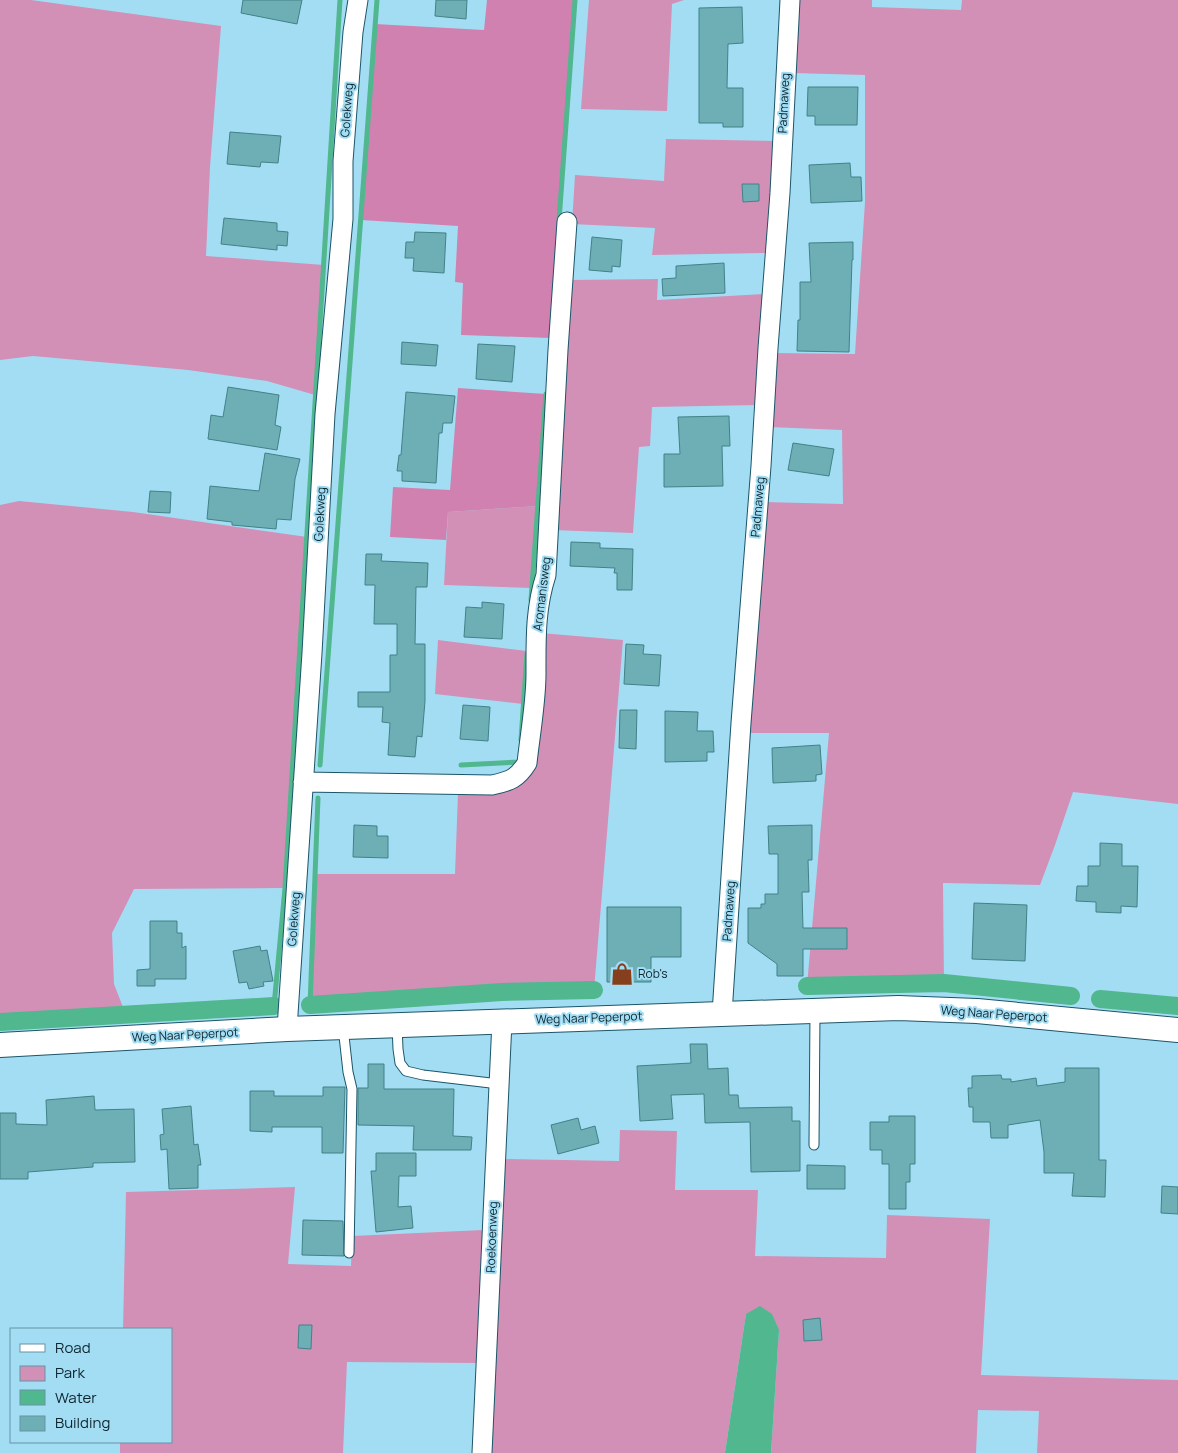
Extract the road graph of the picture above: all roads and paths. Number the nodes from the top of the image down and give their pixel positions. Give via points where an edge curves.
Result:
1 (358, 0) edge
2 (790, 0) edge
3 (567, 222) dead end
4 (303, 782) junction
5 (815, 1011) junction
6 (722, 1014) junction
7 (502, 1021) junction
8 (397, 1025) junction
9 (343, 1027) junction
10 (286, 1030) junction
11 (1178, 1030) edge
12 (0, 1045) edge
13 (499, 1084) junction
14 (814, 1145) dead end
15 (350, 1253) dead end
16 (482, 1453) edge

1 - 4 street, Golekweg via 325,414
2 - 6 street, Padmaweg via 780,193
3 - 4 street, Aromanisweg via 546,575 539,596 536,675 527,763 520,774 492,785
4 - 10 street, Golekweg
5 - 6 street, Weg Naar Peperpot
5 - 11 street, Weg Naar Peperpot via 898,1008 977,1011
5 - 14 lane
6 - 7 street, Weg Naar Peperpot
7 - 8 street, Weg Naar Peperpot
7 - 13 street, Roekoenweg
8 - 9 street, Weg Naar Peperpot
8 - 13 lane via 400,1063 406,1071 423,1076
9 - 10 street, Weg Naar Peperpot
9 - 15 lane via 352,1089
10 - 12 street, Weg Naar Peperpot
13 - 16 street, Roekoenweg

